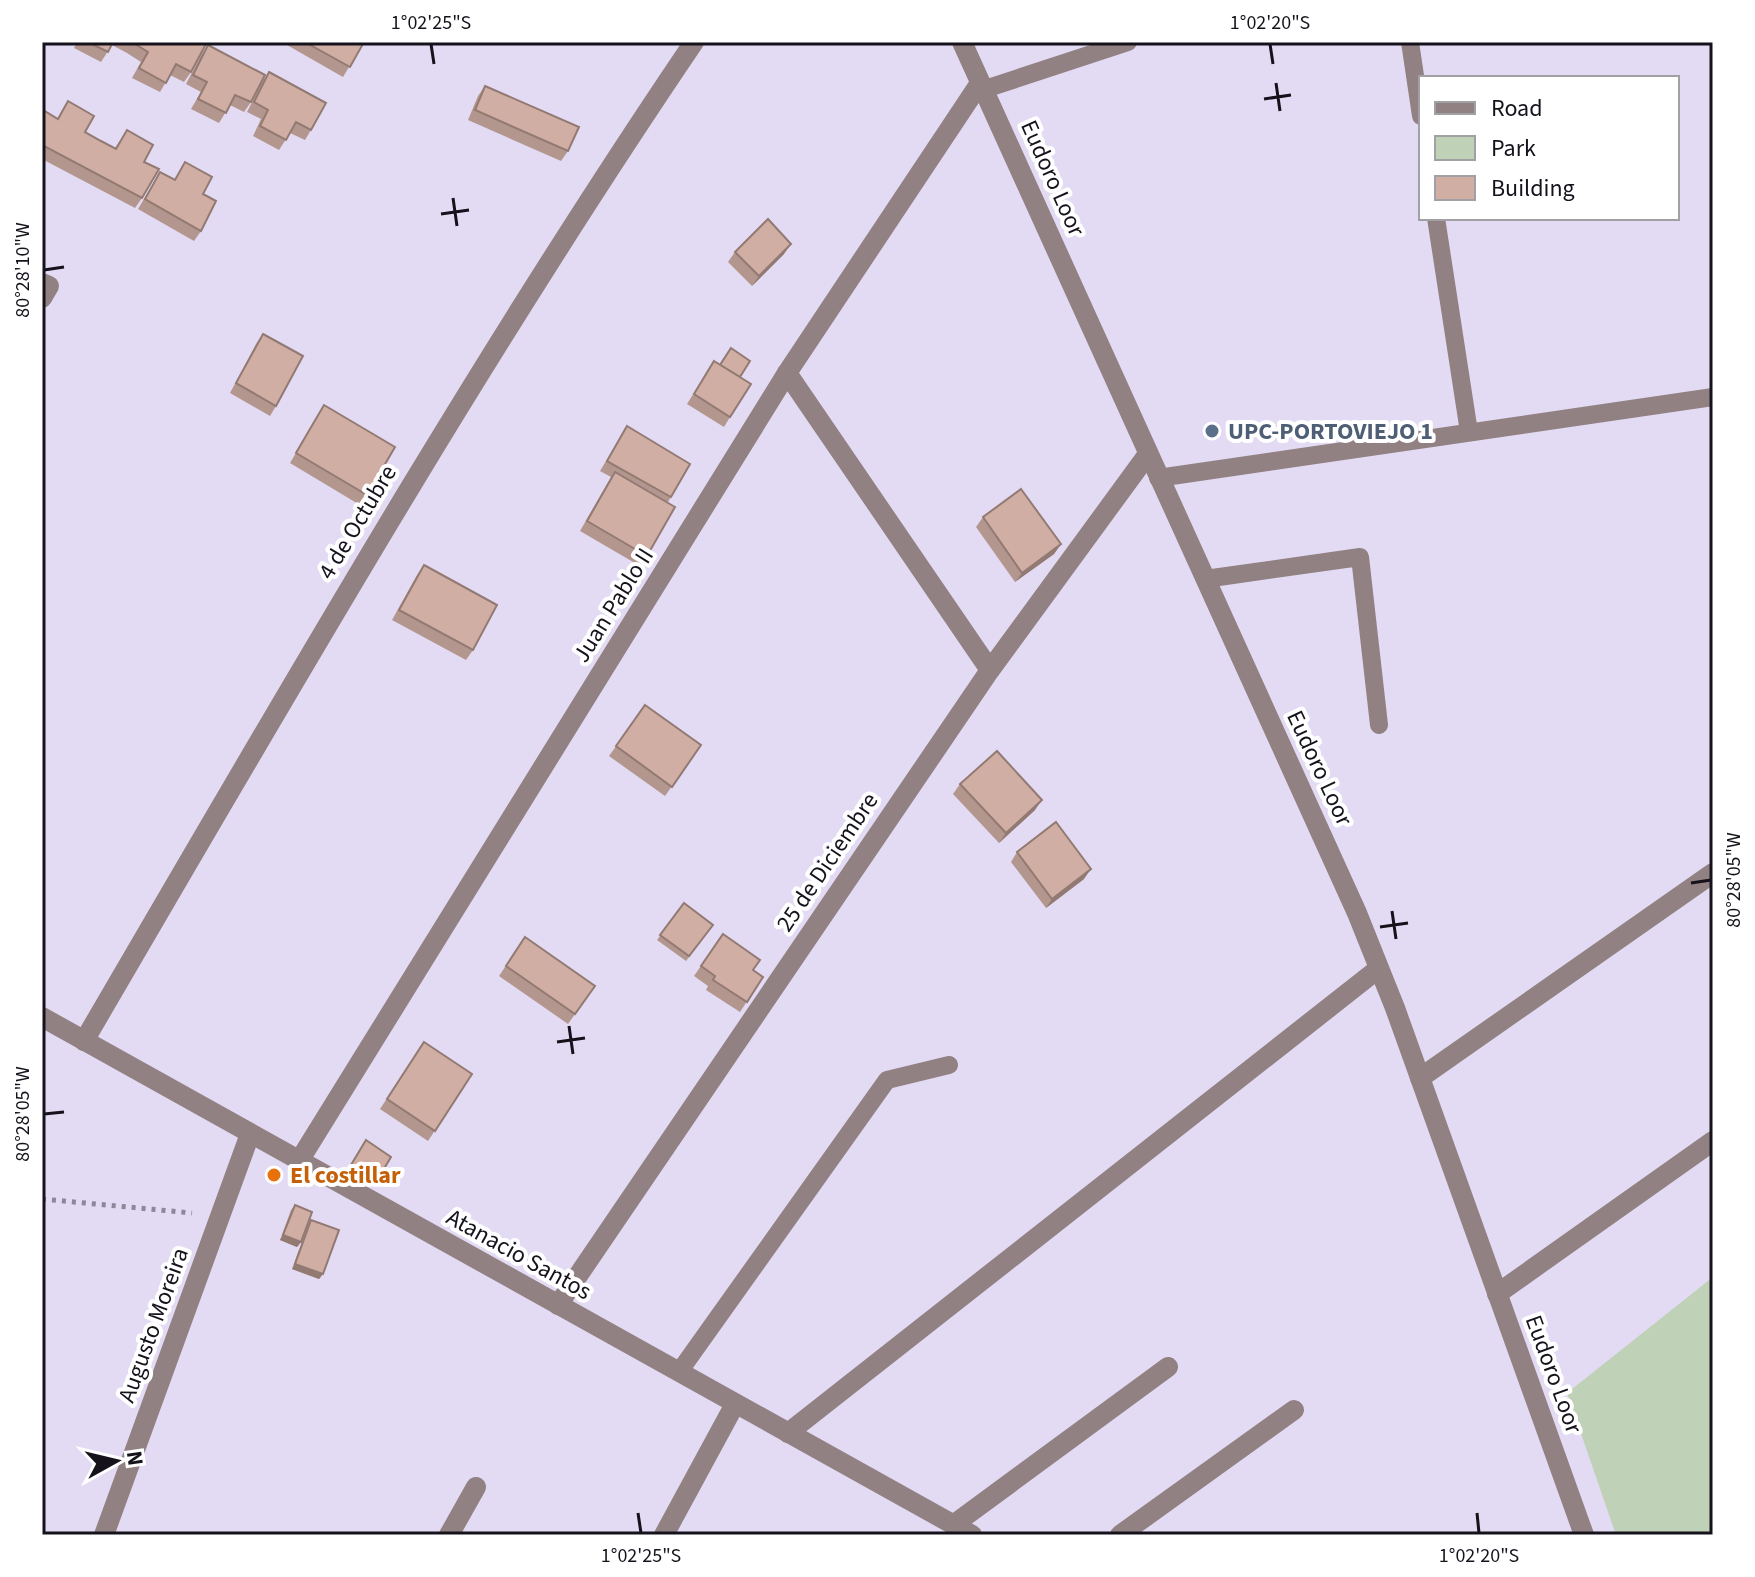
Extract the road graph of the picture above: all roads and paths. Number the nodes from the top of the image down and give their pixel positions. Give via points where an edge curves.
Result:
1 (694, 42) edge
2 (962, 42) edge
3 (1128, 42) edge
4 (1410, 42) edge
5 (983, 86) junction
6 (1419, 103) edge
7 (1436, 220) edge
8 (42, 283) edge
9 (42, 298) edge
10 (787, 373) junction
11 (1713, 397) edge
12 (1469, 432) junction
13 (1148, 454) junction
14 (1158, 478) junction
15 (1205, 579) junction
16 (990, 670) junction
17 (1379, 725) dead end
18 (1713, 873) edge
19 (1378, 969) junction
20 (42, 1017) edge
21 (84, 1041) junction
22 (949, 1065) dead end
23 (1420, 1078) junction
24 (250, 1134) junction
25 (1713, 1141) edge
26 (299, 1161) junction
27 (42, 1199) edge
28 (225, 1202) junction
29 (1497, 1294) junction
30 (558, 1305) junction
31 (1168, 1367) dead end
32 (679, 1372) junction
33 (735, 1404) junction
34 (1294, 1410) dead end
35 (788, 1433) junction
36 (476, 1487) dead end
37 (962, 1530) edge
38 (104, 1535) edge
39 (449, 1535) edge
40 (664, 1535) edge
41 (1120, 1535) edge
42 (1584, 1535) edge

1 - 21 street, 4 de Octubre via 409,485
2 - 5 street, Eudoro Loor
3 - 5 lane
4 - 6 lane
5 - 10 street, Juan Pablo II
5 - 13 street, Eudoro Loor
7 - 12 lane
8 - 9 street via 49,286
10 - 16 street
10 - 26 street, Juan Pablo II
11 - 12 lane
12 - 14 lane
13 - 14 street, Eudoro Loor
13 - 16 street, 25 de Diciembre
14 - 15 street, Eudoro Loor
15 - 17 lane via 1360,557
15 - 19 street, Eudoro Loor
16 - 30 street, 25 de Diciembre
18 - 23 street
19 - 23 street, Eudoro Loor
19 - 35 street
20 - 21 street, Atanacio Santos
21 - 24 street, Atanacio Santos
22 - 32 lane via 887,1080
23 - 29 street, Eudoro Loor
24 - 26 street, Atanacio Santos
24 - 28 street, Augusto Moreira
25 - 29 street
26 - 30 street, Atanacio Santos
27 - 28 path via 187,1215
28 - 38 street, Augusto Moreira
29 - 42 street, Eudoro Loor
30 - 32 street, Atanacio Santos
31 - 37 street
32 - 33 street, Atanacio Santos
33 - 35 street, Atanacio Santos
33 - 40 street
34 - 41 street
35 - 37 street, Atanacio Santos
36 - 39 street

